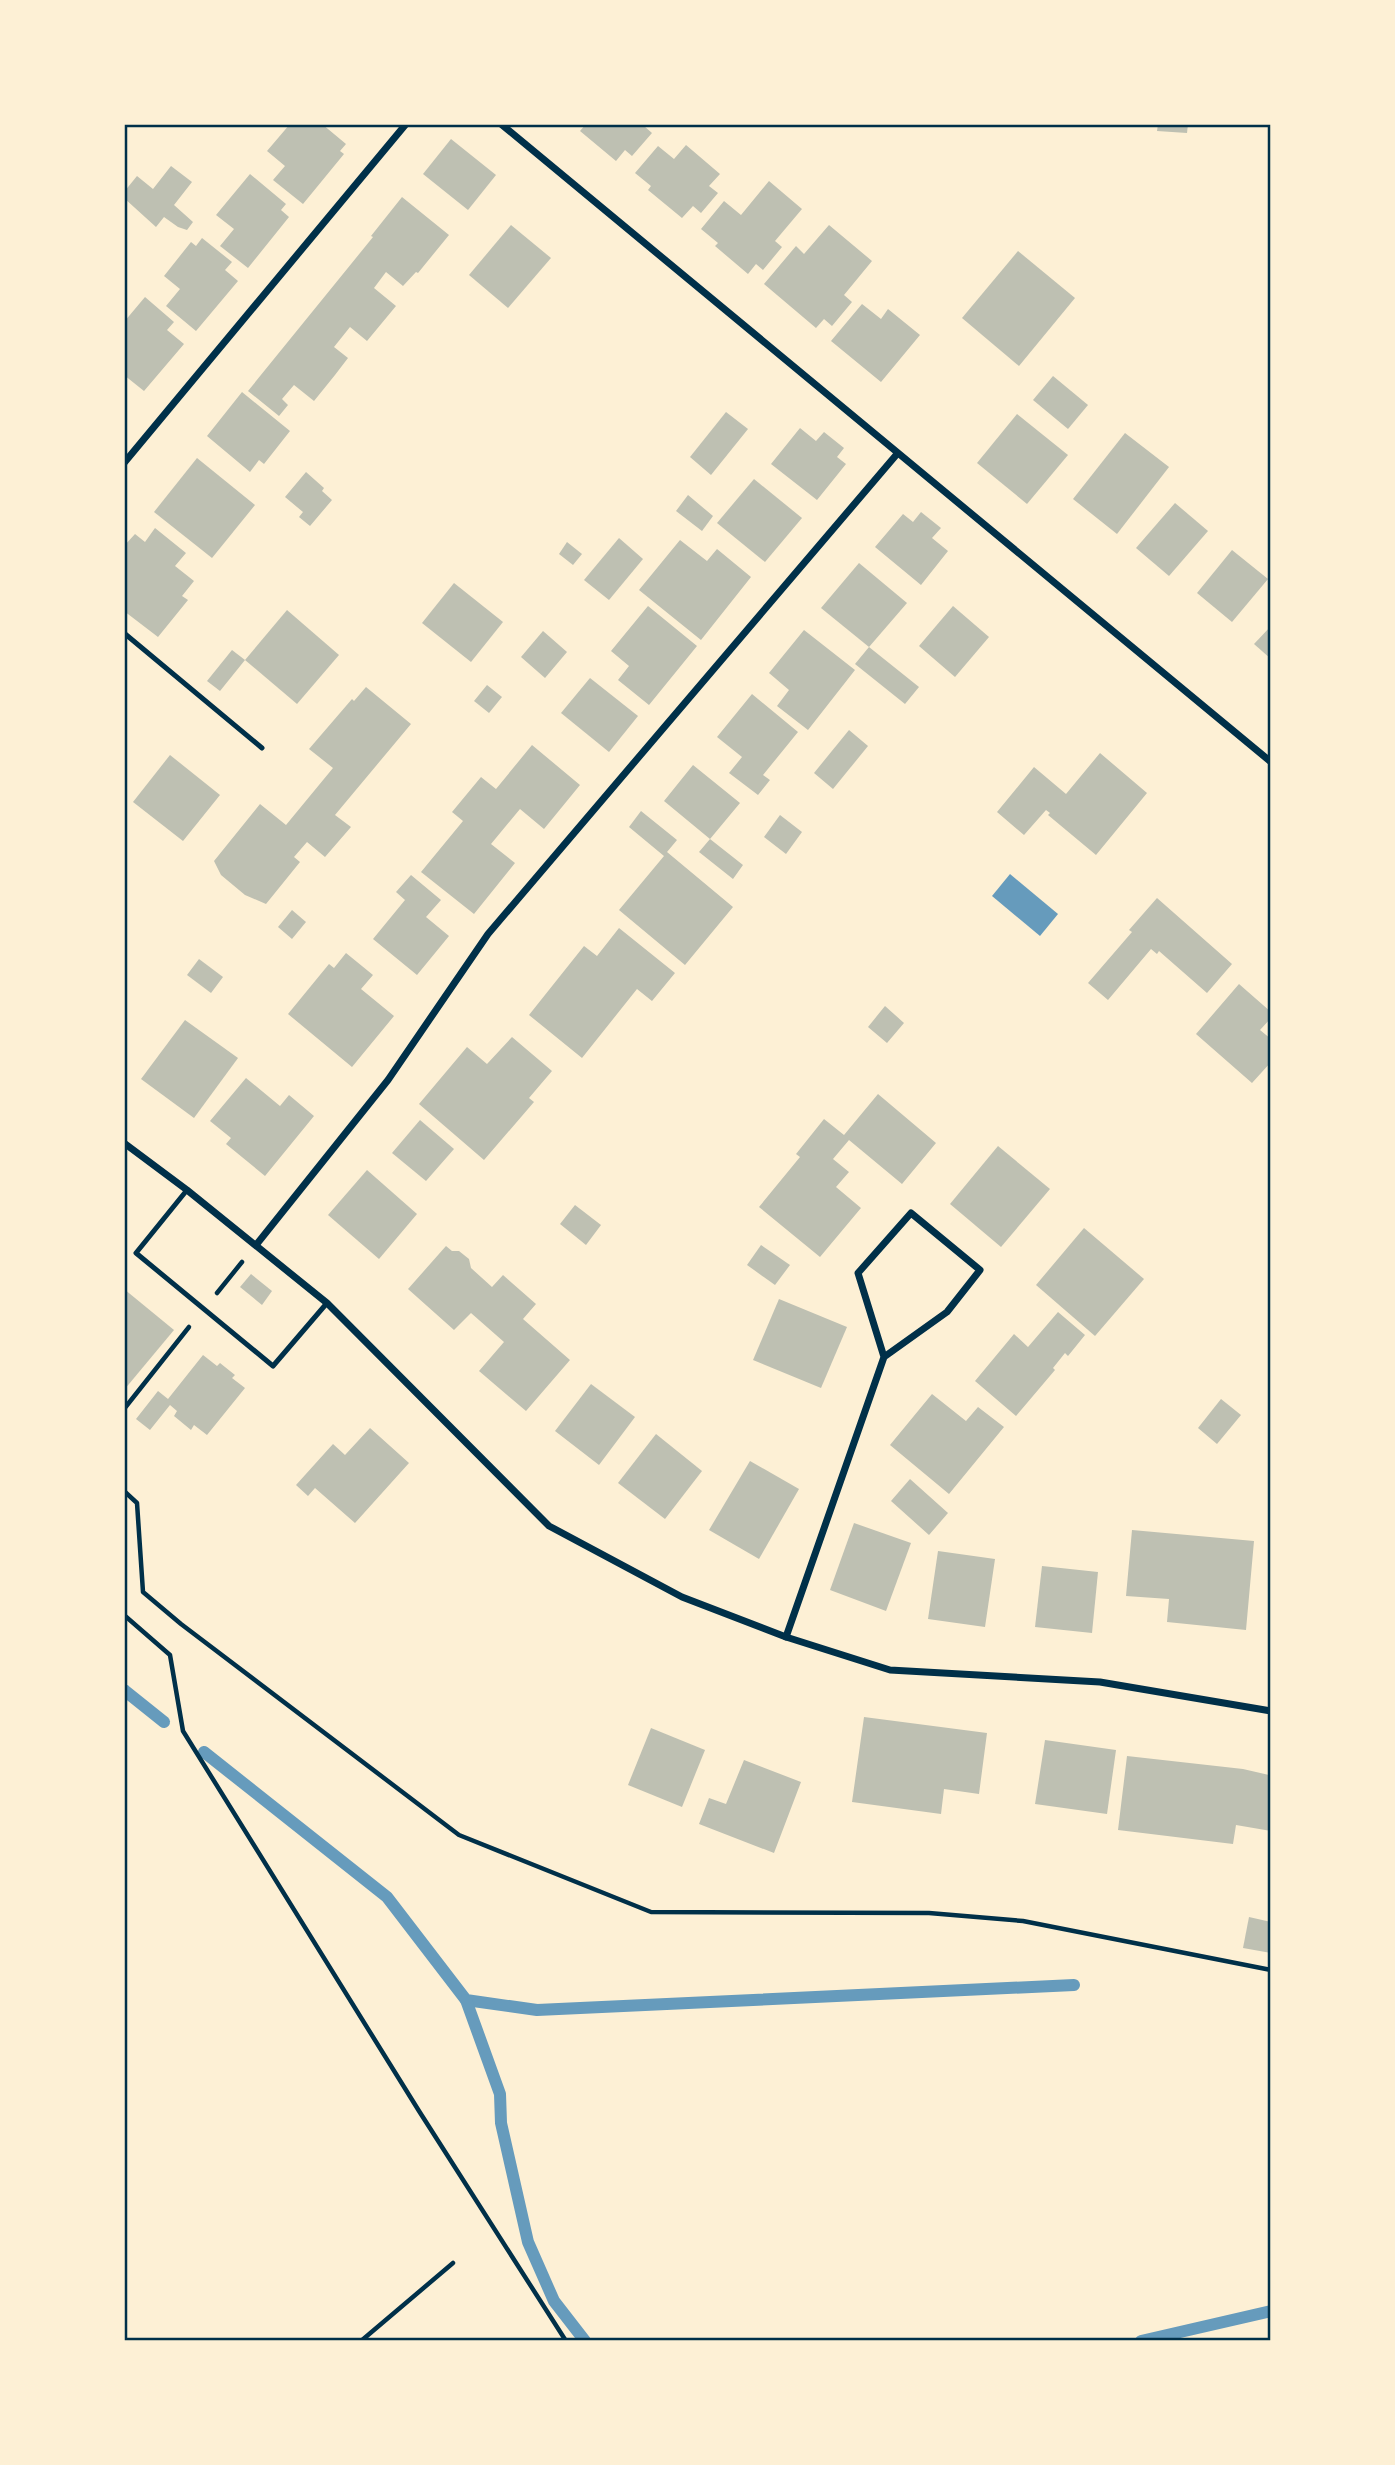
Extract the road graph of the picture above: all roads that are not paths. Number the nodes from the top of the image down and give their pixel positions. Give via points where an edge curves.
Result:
1 (406, 124) edge
2 (501, 124) edge
3 (897, 454) junction
4 (124, 463) edge
5 (124, 633) edge
6 (262, 748) dead end
7 (1271, 762) edge
8 (124, 1143) edge
9 (187, 1190) junction
10 (256, 1245) junction
11 (327, 1303) junction
12 (884, 1357) junction
13 (786, 1637) junction
14 (1271, 1711) edge

1 - 4 street
2 - 3 street
3 - 7 street
3 - 10 street via 488,934 388,1080
5 - 6 lane
8 - 9 street
9 - 10 street
9 - 11 lane via 136,1253 213,1318 273,1366
10 - 11 street
11 - 13 street via 550,1526 682,1597
12 - 12 street via 947,1312 980,1270 911,1213 858,1273
12 - 13 street
13 - 14 street via 890,1670 1100,1682

